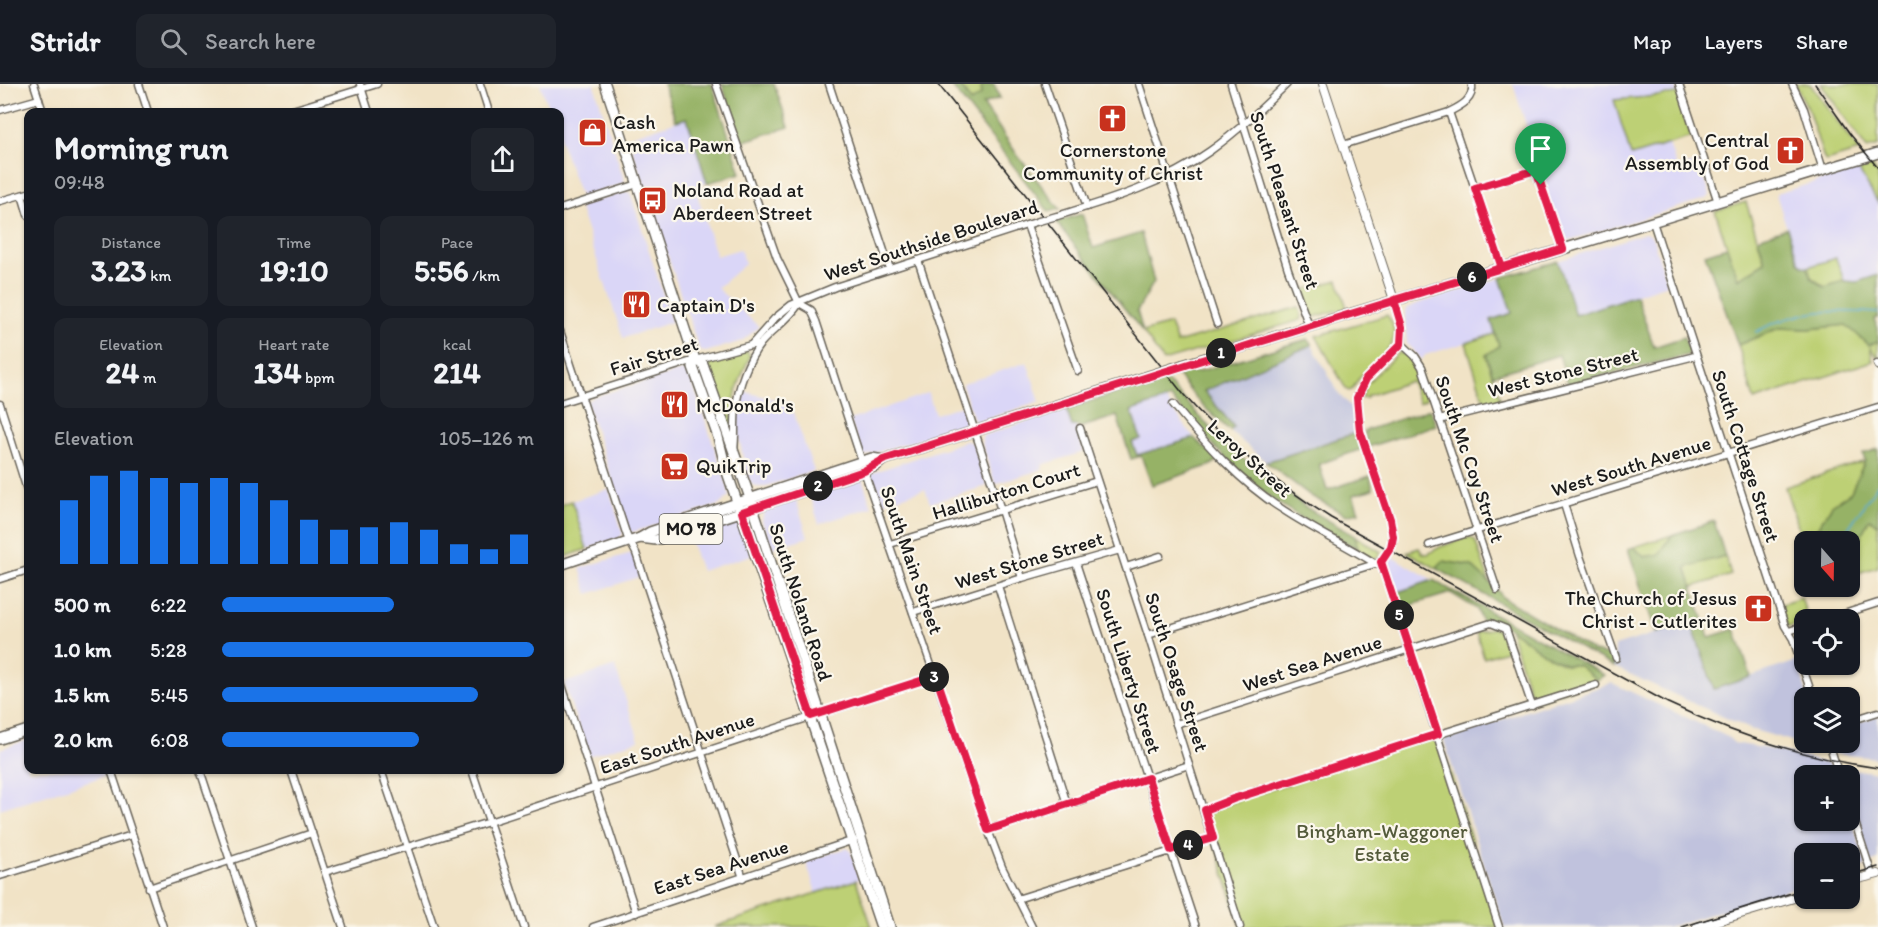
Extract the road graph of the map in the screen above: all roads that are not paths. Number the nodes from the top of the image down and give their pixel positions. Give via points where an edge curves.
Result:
1 (34, 84) edge
2 (139, 84) edge
3 (377, 84) edge
4 (480, 84) edge
5 (605, 84) edge
6 (716, 84) edge
7 (829, 84) edge
8 (1045, 84) edge
9 (1139, 84) edge
10 (1231, 84) edge
11 (1287, 84) edge
12 (1323, 84) edge
13 (1472, 84) edge
14 (1679, 84) edge
15 (1792, 84) edge
16 (361, 86) edge
17 (39, 99) junction
18 (42, 108) edge
19 (147, 108) edge
20 (298, 108) edge
21 (368, 108) edge
22 (488, 108) edge
23 (0, 111) edge
24 (1449, 112) junction
25 (1245, 125) junction
26 (1343, 145) junction
27 (1878, 153) edge
28 (1822, 170) junction
29 (1169, 176) junction
30 (638, 184) junction
31 (1475, 188) junction
32 (24, 194) edge
33 (0, 201) edge
34 (1718, 202) junction
35 (564, 207) edge
36 (1087, 207) junction
37 (1653, 222) junction
38 (1027, 225) junction
39 (1563, 249) junction
40 (918, 260) junction
41 (1502, 268) junction
42 (890, 269) junction
43 (1394, 300) junction
44 (799, 303) junction
45 (1217, 324) dead end
46 (1309, 326) junction
47 (564, 343) edge
48 (1401, 344) junction
49 (755, 345) junction
50 (1695, 356) junction
51 (695, 360) junction
52 (1078, 370) dead end
53 (582, 396) junction
54 (564, 402) edge
55 (0, 404) edge
56 (1173, 404) dead end
57 (1878, 407) edge
58 (1439, 420) junction
59 (1080, 428) dead end
60 (975, 431) junction
61 (734, 453) junction
62 (1727, 454) junction
63 (863, 467) junction
64 (24, 480) edge
65 (1097, 481) junction
66 (751, 503) junction
67 (1564, 504) junction
68 (740, 507) junction
69 (1001, 510) junction
70 (1477, 532) junction
71 (630, 542) junction
72 (890, 544) junction
73 (1429, 545) dead end
74 (1120, 550) junction
75 (1160, 556) dead end
76 (1076, 563) junction
77 (1379, 563) junction
78 (564, 564) edge
79 (1126, 567) junction
80 (24, 571) edge
81 (1022, 578) junction
82 (0, 579) edge
83 (998, 586) junction
84 (1497, 590) dead end
85 (1878, 603) edge
86 (1859, 609) edge
87 (913, 612) junction
88 (1794, 629) edge
89 (1789, 631) junction
90 (1148, 635) junction
91 (1410, 649) junction
92 (1616, 658) dead end
93 (936, 676) junction
94 (1596, 685) dead end
95 (1809, 687) edge
96 (564, 691) edge
97 (1532, 706) junction
98 (1878, 712) edge
99 (815, 715) junction
100 (1860, 718) edge
101 (1176, 724) junction
102 (24, 731) edge
103 (1438, 734) junction
104 (0, 739) edge
105 (702, 753) junction
106 (1189, 765) junction
107 (112, 774) edge
108 (201, 774) edge
109 (292, 774) edge
110 (382, 774) edge
111 (473, 774) edge
112 (1148, 778) junction
113 (596, 787) junction
114 (1067, 804) junction
115 (1205, 810) junction
116 (489, 822) junction
117 (988, 830) junction
118 (1859, 831) edge
119 (312, 833) junction
120 (132, 835) junction
121 (1213, 838) junction
122 (856, 839) junction
123 (407, 847) junction
124 (1171, 850) junction
125 (230, 861) junction
126 (325, 872) junction
127 (1875, 874) edge
128 (0, 876) edge
129 (743, 878) junction
130 (1860, 878) edge
131 (149, 888) junction
132 (1794, 898) edge
133 (1017, 899) junction
134 (636, 913) junction
135 (163, 927) edge
136 (252, 927) edge
137 (343, 927) edge
138 (434, 927) edge
139 (524, 927) edge
140 (592, 927) edge
141 (881, 927) edge
142 (890, 927) edge
143 (1032, 927) edge
144 (1196, 927) edge
145 (1240, 927) edge
146 (1499, 927) edge
147 (1697, 927) edge

1 - 17 street
2 - 19 street
3 - 16 street
4 - 22 street
5 - 30 main road, South Noland Road
6 - 44 street, South Main Street via 777,258
7 - 42 street
8 - 36 street
9 - 29 street
10 - 25 street, South Pleasant Street
11 - 25 street, West Southside Boulevard
12 - 26 street
13 - 24 street via 1467,101
14 - 34 street
15 - 28 street via 1804,109
16 - 20 street
16 - 21 street
17 - 18 street
17 - 23 street
24 - 26 street
24 - 31 street
25 - 29 street, West Southside Boulevard
25 - 46 street, South Pleasant Street
26 - 43 street
27 - 28 main road, MO 78
28 - 34 main road, MO 78
29 - 36 street, West Southside Boulevard
29 - 45 street
30 - 35 street
30 - 51 main road, South Noland Road
31 - 39 street via 1536,170
31 - 41 street
32 - 33 street
34 - 37 main road, MO 78
36 - 38 street, West Southside Boulevard, bridge
37 - 39 main road, MO 78
37 - 50 street, South Cottage Street
38 - 40 street, West Southside Boulevard
38 - 52 street
39 - 41 main road, MO 78
40 - 42 street, West Southside Boulevard
40 - 60 street
41 - 43 main road, MO 78
42 - 44 street, West Southside Boulevard
43 - 46 main road, MO 78
43 - 48 street via 1402,327
44 - 49 street
44 - 63 street, South Main Street via 811,310 816,321
46 - 60 main road, MO 78, bridge
47 - 53 street
48 - 58 street, South Mc Coy Street via 1422,367
48 - 77 street via 1366,379 1357,398 1360,431 1393,537
49 - 51 street, Fair Street
49 - 61 street via 737,399
50 - 58 street, West Stone Street
50 - 62 street, South Cottage Street
51 - 53 street, Fair Street
51 - 61 main road, South Noland Road via 703,364
51 - 68 main road, South Noland Road via 693,368
53 - 54 street, Fair Street
53 - 71 street
55 - 64 street
56 - 77 street, Leroy Street via 1228,465 1283,511
57 - 62 street, West South Avenue
58 - 70 street, South Mc Coy Street
59 - 65 street, South Osage Street
60 - 63 main road, MO 78 via 883,460 872,458
60 - 69 street
61 - 66 main road, South Noland Road
62 - 67 street, West South Avenue
62 - 89 street, South Cottage Street
63 - 66 main road, MO 78
63 - 72 street, South Main Street
65 - 69 street, Halliburton Court
65 - 74 street, South Osage Street
66 - 68 main road, MO 78
66 - 99 main road, South Noland Road
67 - 70 street, West South Avenue
67 - 92 street
68 - 71 main road, MO 78 via 656,540 640,538
68 - 99 main road, South Noland Road
69 - 72 street, Halliburton Court
69 - 81 street
70 - 73 street, West South Avenue
70 - 84 street, South Mc Coy Street
71 - 78 main road, MO 78
71 - 105 street
72 - 87 street, South Main Street
74 - 76 street, West Stone Street
74 - 79 street, South Osage Street
75 - 79 street, West Stone Street
76 - 81 street, West Stone Street
76 - 112 street, South Liberty Street
77 - 90 street
77 - 91 street
79 - 90 street, South Osage Street
80 - 82 street
81 - 83 street, West Stone Street
83 - 87 street, West Stone Street
83 - 114 street
85 - 86 street
87 - 93 street, South Main Street
88 - 89 street
89 - 95 street, South Cottage Street
90 - 101 street, South Osage Street
91 - 97 street, West Sea Avenue via 1491,623 1506,629
91 - 101 street, West Sea Avenue
91 - 103 street
93 - 99 street, East South Avenue
93 - 117 street, South Main Street
94 - 97 street
96 - 113 street
97 - 103 street
98 - 100 street
99 - 105 street, East South Avenue
99 - 122 main road, South Noland Road
101 - 106 street, South Osage Street
102 - 104 main road
103 - 115 street
103 - 146 street
105 - 113 street, East South Avenue
105 - 129 street
106 - 112 street
106 - 115 street, South Osage Street
107 - 120 street
108 - 125 street
109 - 119 street
110 - 123 street
111 - 116 street
112 - 114 street
112 - 124 street, South Liberty Street
113 - 116 street, East South Avenue
113 - 134 street
114 - 117 street
115 - 121 street, South Osage Street
116 - 123 street, East South Avenue
116 - 139 street
117 - 133 street, South Main Street
118 - 127 street
119 - 125 street
119 - 126 street
120 - 128 street
120 - 131 street
121 - 124 street
121 - 145 street, South Osage Street
122 - 129 street, East Sea Avenue
122 - 141 main road, South Noland Road
122 - 142 main road, South Noland Road
123 - 126 street, East South Avenue
123 - 138 street
124 - 133 street
124 - 144 street, South Liberty Street
125 - 131 street
125 - 136 street
126 - 137 street
127 - 130 street
129 - 134 street, East Sea Avenue
131 - 135 street
132 - 147 street
133 - 143 street, South Main Street
134 - 140 street, East Sea Avenue

